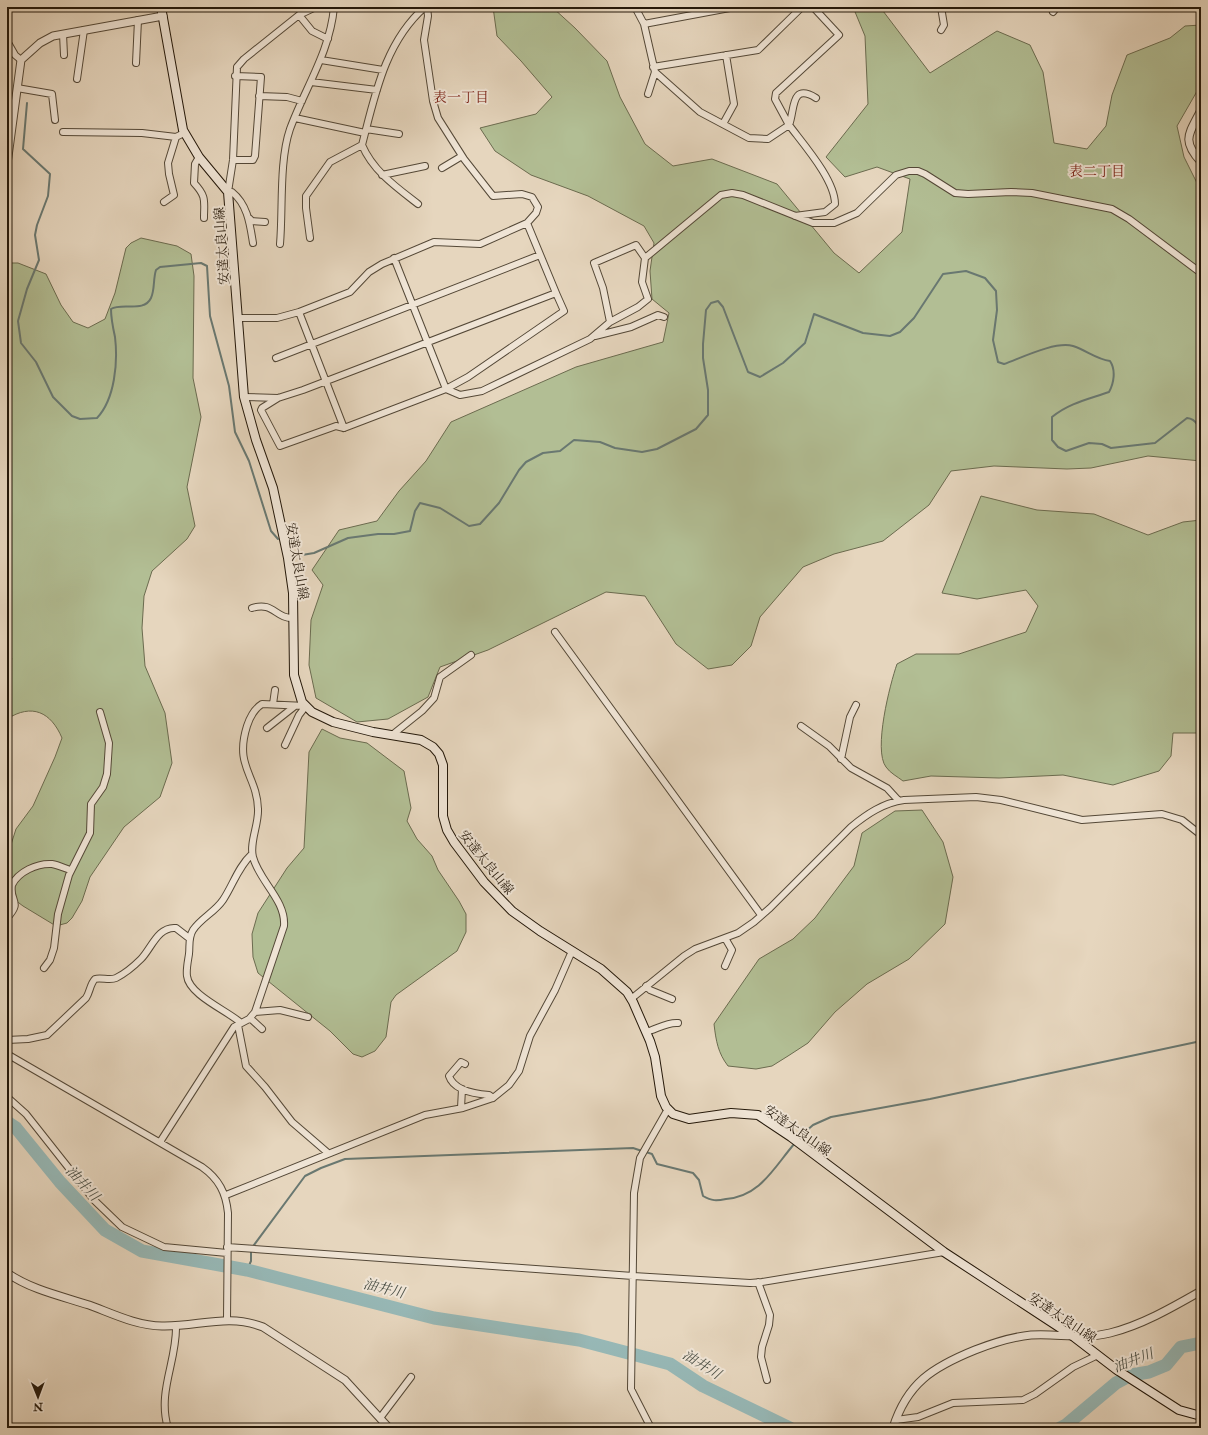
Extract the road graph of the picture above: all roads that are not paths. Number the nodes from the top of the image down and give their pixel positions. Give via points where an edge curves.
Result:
1 (161, 7) edge
2 (316, 7) edge
3 (334, 7) edge
4 (426, 7) edge
5 (635, 7) edge
6 (735, 7) edge
7 (802, 7) edge
8 (813, 7) edge
9 (941, 7) edge
10 (299, 15) junction
11 (163, 16) junction
12 (138, 20) junction
13 (644, 24) junction
14 (84, 30) junction
15 (941, 30) dead end
16 (63, 34) junction
17 (328, 39) junction
18 (8, 46) edge
19 (64, 55) dead end
20 (726, 55) junction
21 (21, 60) junction
22 (321, 60) junction
23 (136, 63) dead end
24 (383, 70) junction
25 (654, 70) junction
26 (236, 76) junction
27 (77, 79) dead end
28 (311, 82) junction
29 (17, 88) junction
30 (377, 90) junction
31 (648, 94) dead end
32 (260, 96) junction
33 (816, 98) dead end
34 (302, 101) junction
35 (1201, 110) edge
36 (295, 118) junction
37 (55, 120) dead end
38 (723, 124) junction
39 (789, 125) junction
40 (366, 131) junction
41 (63, 132) dead end
42 (10, 133) edge
43 (184, 133) junction
44 (399, 134) dead end
45 (176, 137) junction
46 (362, 145) junction
47 (462, 156) junction
48 (200, 157) junction
49 (232, 160) junction
50 (1201, 162) edge
51 (7, 164) edge
52 (426, 166) dead end
53 (442, 168) dead end
54 (382, 175) junction
55 (228, 192) junction
56 (164, 202) dead end
57 (418, 204) dead end
58 (204, 208) junction
59 (197, 212) dead end
60 (793, 216) junction
61 (204, 218) dead end
62 (249, 218) junction
63 (264, 222) dead end
64 (527, 223) junction
65 (310, 238) dead end
66 (253, 243) dead end
67 (280, 244) dead end
68 (540, 255) junction
69 (394, 258) junction
70 (645, 258) junction
71 (1201, 273) edge
72 (556, 293) junction
73 (413, 304) junction
74 (299, 312) junction
75 (664, 317) dead end
76 (238, 318) junction
77 (610, 322) junction
78 (595, 336) junction
79 (428, 343) junction
80 (312, 344) junction
81 (276, 358) dead end
82 (328, 382) junction
83 (446, 389) junction
84 (244, 397) junction
85 (278, 398) junction
86 (344, 428) junction
87 (252, 608) dead end
88 (294, 618) junction
89 (555, 632) dead end
90 (472, 655) dead end
91 (275, 690) dead end
92 (273, 704) junction
93 (856, 705) dead end
94 (295, 706) junction
95 (306, 706) junction
96 (100, 712) dead end
97 (801, 726) dead end
98 (267, 728) dead end
99 (392, 735) junction
100 (285, 745) dead end
101 (842, 759) junction
102 (898, 800) junction
103 (1201, 834) edge
104 (252, 854) junction
105 (70, 870) junction
106 (761, 915) junction
107 (7, 918) edge
108 (190, 938) junction
109 (724, 938) junction
110 (572, 951) junction
111 (725, 966) dead end
112 (44, 968) dead end
113 (646, 986) junction
114 (631, 999) junction
115 (672, 999) dead end
116 (255, 1012) junction
117 (308, 1017) dead end
118 (250, 1018) junction
119 (678, 1023) dead end
120 (240, 1024) junction
121 (262, 1029) dead end
122 (646, 1032) junction
123 (7, 1040) edge
124 (7, 1054) edge
125 (465, 1064) dead end
126 (462, 1089) junction
127 (7, 1097) edge
128 (493, 1098) junction
129 (461, 1108) junction
130 (668, 1109) junction
131 (160, 1142) junction
132 (328, 1153) junction
133 (226, 1195) junction
134 (227, 1250) junction
135 (944, 1252) junction
136 (7, 1273) edge
137 (633, 1276) junction
138 (758, 1282) junction
139 (1201, 1291) edge
140 (226, 1319) junction
141 (176, 1326) junction
142 (1074, 1337) junction
143 (1098, 1356) junction
144 (411, 1377) dead end
145 (766, 1380) dead end
146 (1201, 1416) edge
147 (380, 1418) junction
148 (896, 1420) junction
149 (168, 1428) edge
150 (389, 1428) edge
151 (651, 1428) edge
152 (893, 1428) edge

1 - 11 main road, 安達太良山線
2 - 10 street
3 - 17 street
4 - 24 street via 404,30
4 - 47 street via 428,16 424,40 433,101 438,118
5 - 13 street
6 - 13 street
7 - 20 street via 758,50
8 - 39 street via 839,35 776,93 775,99
9 - 15 street via 944,25
10 - 17 street via 312,31
10 - 26 street via 244,59 237,67
11 - 12 street
11 - 43 main road, 安達太良山線
12 - 14 street
12 - 23 street
13 - 25 street
14 - 16 street
14 - 27 street
16 - 19 street
16 - 21 street via 40,43
17 - 22 street
18 - 21 street
20 - 25 street
20 - 38 street via 734,104
21 - 29 street
22 - 24 street
22 - 28 street via 316,66
24 - 30 street
25 - 31 street
25 - 38 street via 700,112
26 - 32 street via 261,78
26 - 49 street
28 - 30 street
28 - 34 street
29 - 37 street via 52,94
29 - 42 street
30 - 40 street
32 - 34 street via 287,97
32 - 49 street via 254,159
33 - 39 street via 806,94 798,96 793,103 793,118
34 - 36 street
35 - 50 street via 1188,140 1190,150
36 - 40 street
36 - 67 street via 285,158
38 - 39 street via 749,138 768,139
39 - 60 street via 827,179 835,198 835,204 825,212
40 - 44 street
40 - 46 street
41 - 45 street via 142,133
42 - 51 street
43 - 45 street
43 - 48 main road, 安達太良山線
45 - 56 street via 168,163 174,195
46 - 54 street via 370,163
46 - 65 street via 330,162 306,196
47 - 53 street
47 - 64 street via 493,196 522,194 532,197 538,207
48 - 55 main road, 安達太良山線
48 - 58 street via 195,164 194,183 205,198
49 - 55 street
52 - 54 street
54 - 57 street
55 - 62 street via 236,195
55 - 76 main road, 安達太良山線
58 - 59 street
58 - 61 street
60 - 70 street via 743,195 732,192 721,195
60 - 71 street via 819,224 844,220 857,213 896,175 909,171 918,172 955,193 1032,193 1112,209 1148,232
62 - 63 street via 252,221
62 - 66 street
64 - 68 street
64 - 69 street via 480,244 434,242
68 - 72 street
68 - 73 street
69 - 73 street
69 - 74 street via 369,272 350,292
70 - 77 street via 642,282 648,299
70 - 77 street via 636,245 594,262
72 - 79 street
72 - 83 street via 564,311 468,377
73 - 79 street
73 - 80 street
74 - 76 street via 277,318
74 - 80 street
75 - 78 street via 658,315 631,327
76 - 84 main road, 安達太良山線
77 - 78 street
78 - 83 street via 482,391 460,395
79 - 82 street
79 - 83 street
80 - 81 street
80 - 82 street
82 - 85 street
82 - 86 street
83 - 86 street
84 - 85 street
84 - 88 main road, 安達太良山線 via 273,488 292,578
85 - 86 street via 261,410 280,446 336,426
87 - 88 street via 270,607 284,617
88 - 95 main road, 安達太良山線 via 294,675 298,692
89 - 106 street
90 - 99 street via 440,677 434,698
91 - 92 street
92 - 94 street
92 - 104 street via 262,704 255,710 243,740 244,763 258,808
93 - 101 street via 850,717
94 - 95 street
94 - 98 street
95 - 99 main road, 安達太良山線 via 333,722
95 - 100 street
96 - 105 street via 109,743 107,774 103,787 91,804 88,839
97 - 101 street
99 - 110 main road, 安達太良山線 via 421,740 439,754 443,765 443,816 454,842 484,882 512,911
101 - 102 street via 851,768 887,788
102 - 103 street via 994,799 1082,820 1162,814 1182,820
102 - 106 street via 879,807 856,823
104 - 108 street via 244,861 223,900 198,923
104 - 116 street via 284,920
105 - 107 street via 46,864 20,874 12,885 15,910
105 - 112 street via 58,914 54,948
106 - 109 street via 745,929
108 - 120 street via 188,979 202,996
108 - 123 street via 176,928 167,929 141,959 120,976 114,979 94,979 86,998 47,1035
109 - 111 street via 732,950
109 - 113 street via 695,949
110 - 114 main road, 安達太良山線 via 601,968
110 - 128 street via 555,990 530,1036 519,1071 509,1085
113 - 114 street
113 - 115 street
114 - 122 main road, 安達太良山線
116 - 117 street via 280,1010
116 - 118 street
118 - 120 street
118 - 121 street
119 - 122 street via 671,1022 659,1029
120 - 131 street via 234,1027
120 - 132 street via 246,1066 292,1122
122 - 130 main road, 安達太良山線 via 655,1057 662,1096
124 - 131 street
125 - 126 street via 461,1062 449,1076 451,1081
126 - 128 street
126 - 129 street
127 - 134 street via 26,1114 94,1200 122,1227 164,1246
128 - 129 street
129 - 132 street via 425,1115
130 - 135 main road, 安達太良山線 via 676,1116 689,1119 731,1113 758,1116
130 - 137 street via 640,1158 634,1193
131 - 133 street via 209,1172
132 - 133 street
133 - 134 street
134 - 137 street via 251,1248
134 - 140 street
135 - 138 street
135 - 142 main road, 安達太良山線
136 - 141 street via 31,1287 138,1322
137 - 138 street
137 - 151 street via 631,1389
138 - 145 street via 770,1315 761,1357
139 - 142 street via 1143,1321 1110,1333
140 - 141 street
140 - 147 street via 250,1322 263,1327 316,1360 345,1380
141 - 149 street via 164,1397 164,1414
142 - 143 main road, 安達太良山線
142 - 148 street via 1032,1335 1011,1338 951,1360 917,1383 902,1403
143 - 146 main road, 安達太良山線 via 1179,1410
143 - 148 street via 1073,1367 1023,1400 953,1403 918,1416
144 - 147 street
147 - 150 street
148 - 152 street

